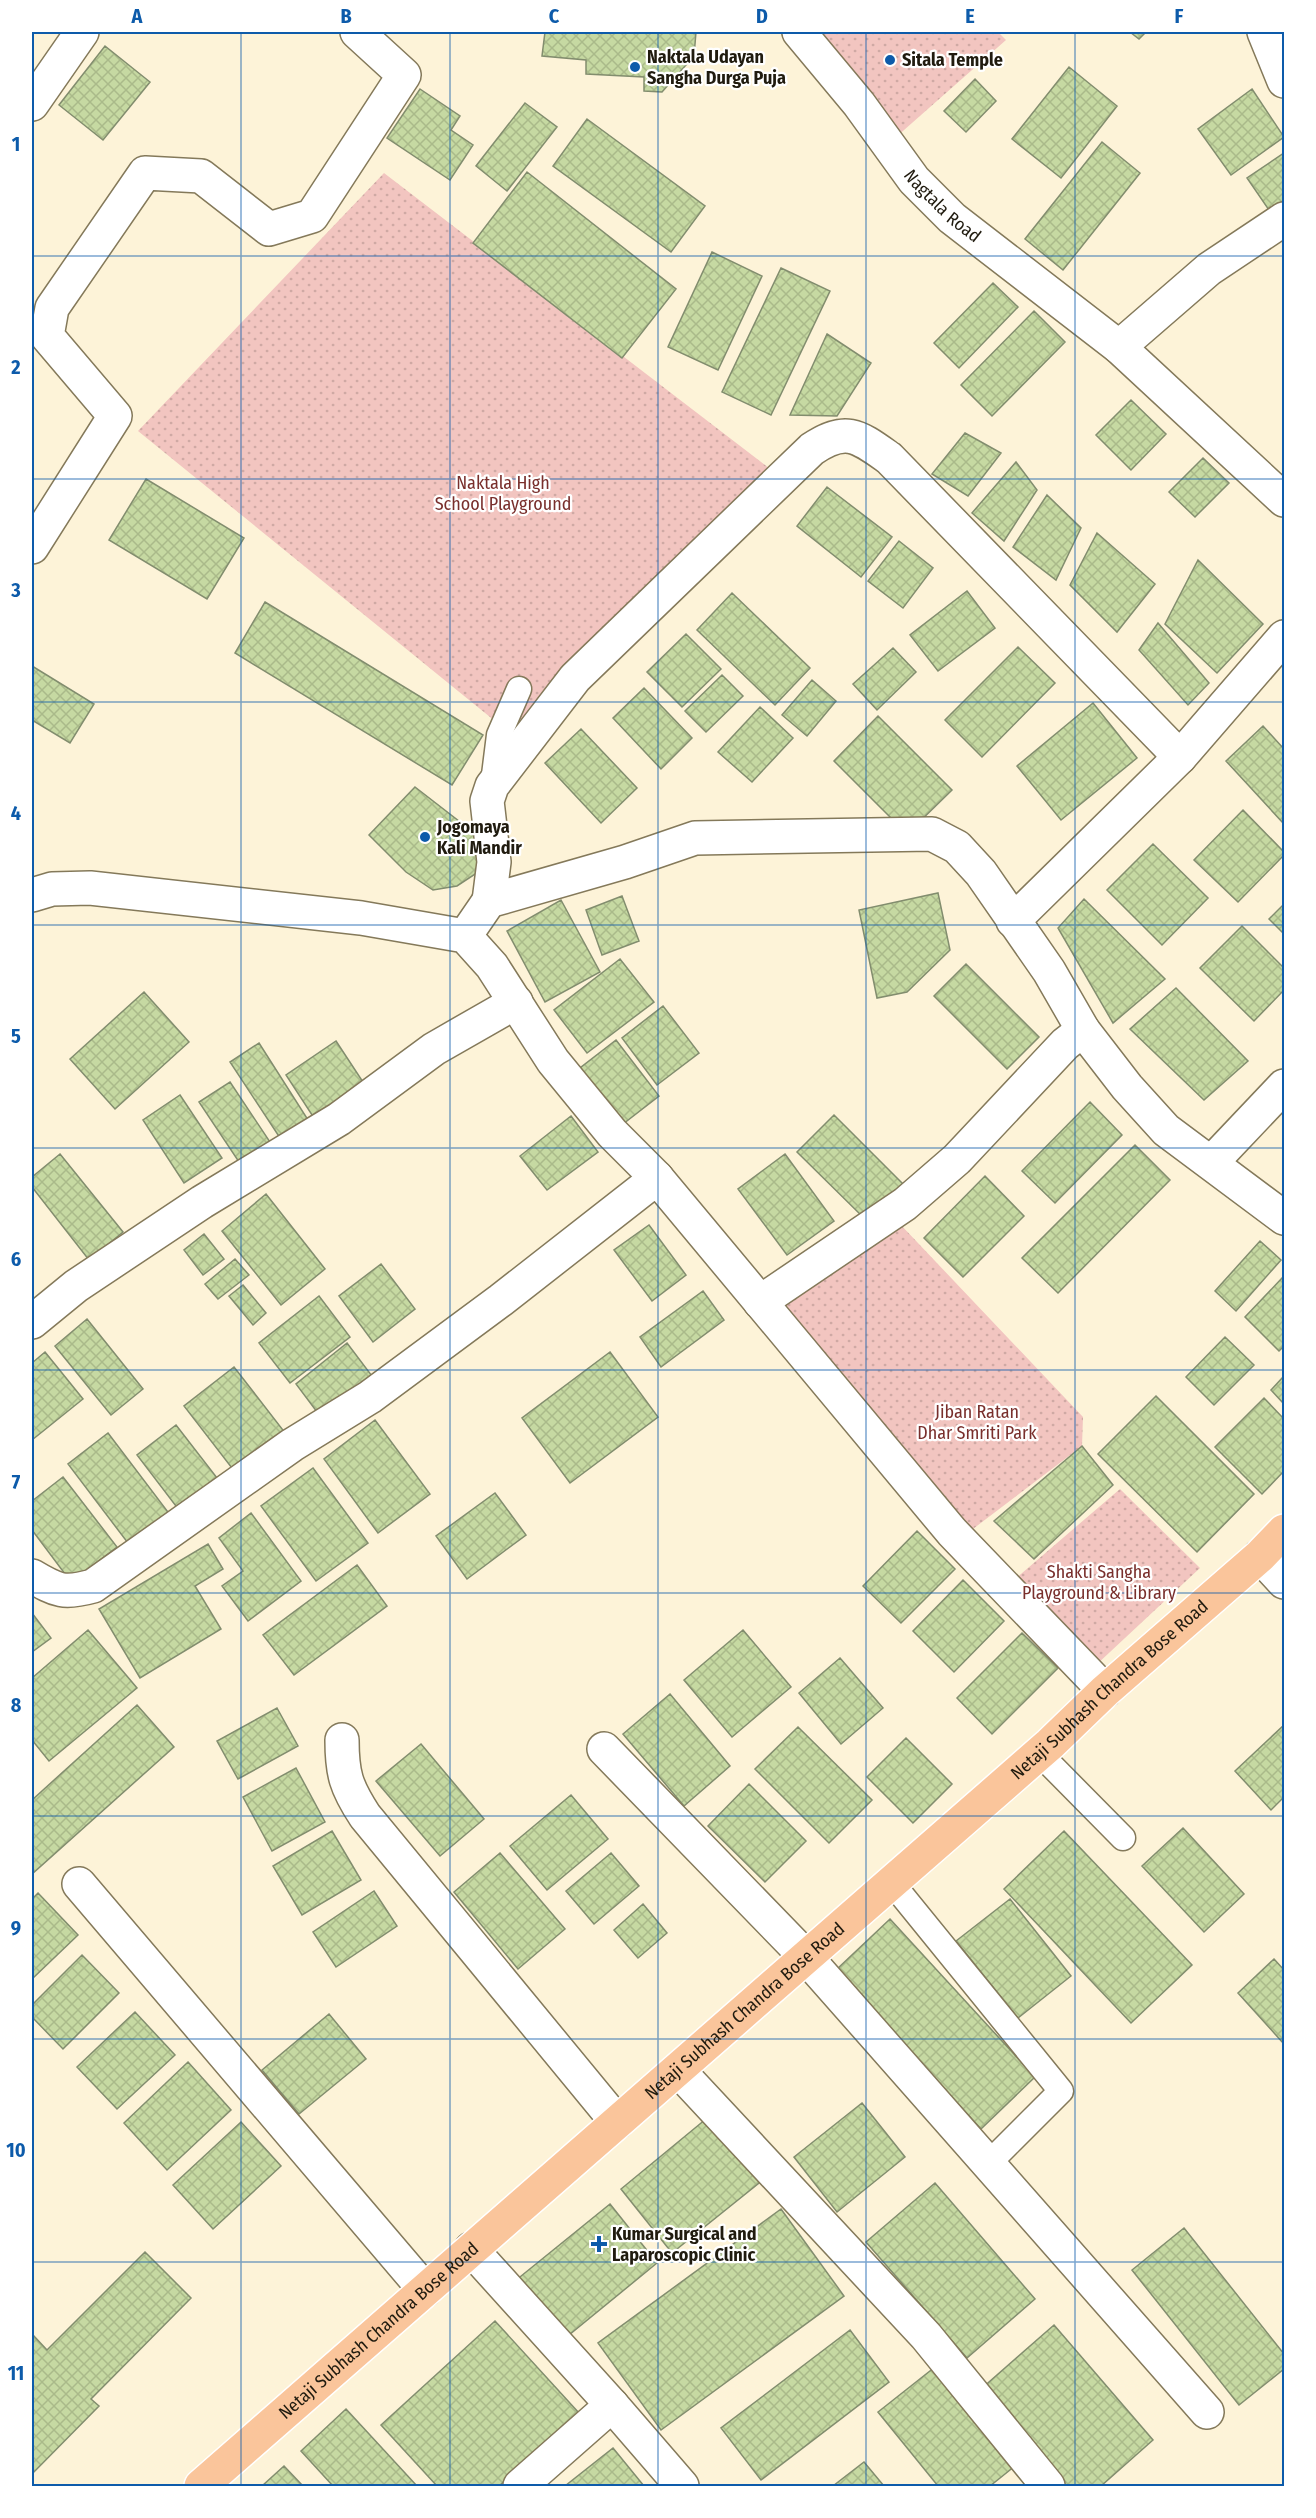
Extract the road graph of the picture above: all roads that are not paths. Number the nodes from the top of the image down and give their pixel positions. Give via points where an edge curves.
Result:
1 (82, 32) edge
2 (357, 32) edge
3 (800, 32) edge
4 (1264, 32) edge
5 (1284, 81) edge
6 (32, 104) edge
7 (1284, 219) edge
8 (1119, 346) junction
9 (1284, 500) edge
10 (32, 547) edge
11 (1284, 637) edge
12 (519, 689) dead end
13 (1179, 757) junction
14 (492, 786) junction
15 (32, 895) edge
16 (489, 902) junction
17 (1013, 921) junction
18 (465, 936) junction
19 (516, 1002) junction
20 (1083, 1030) junction
21 (1284, 1086) edge
22 (1212, 1162) junction
23 (657, 1178) junction
24 (1284, 1218) edge
25 (760, 1302) junction
26 (32, 1322) edge
27 (1284, 1531) edge
28 (1260, 1556) junction
29 (32, 1576) edge
30 (1284, 1582) edge
31 (1105, 1691) junction
32 (342, 1740) dead end
33 (604, 1749) dead end
34 (1039, 1753) junction
35 (1124, 1838) dead end
36 (892, 1883) junction
37 (78, 1884) dead end
38 (806, 1958) junction
39 (678, 2070) junction
40 (617, 2122) junction
41 (988, 2164) junction
42 (471, 2249) junction
43 (425, 2290) junction
44 (612, 2405) junction
45 (1207, 2412) dead end
46 (201, 2487) edge
47 (520, 2487) edge
48 (682, 2487) edge
49 (1047, 2487) edge

1 - 6 street
2 - 10 street via 404,75 312,216 269,229 201,177 145,173 52,308 47,336 115,416
3 - 8 street, Nagtala Road via 914,180 952,218
4 - 5 street
7 - 8 street via 1209,268
8 - 9 street, Nagtala Road
11 - 13 street
12 - 14 lane via 499,735
13 - 14 street via 888,458 853,436 831,436 812,449 575,678
13 - 17 street
14 - 16 street via 487,801 494,862
15 - 18 street via 52,889 90,888 361,918
16 - 17 street via 695,838 932,834 957,848 981,873
16 - 18 street
17 - 20 street via 1049,971
18 - 19 street via 492,966
19 - 23 street via 554,1061 612,1133
19 - 26 street via 434,1049 339,1119 202,1202 76,1286
20 - 22 street via 1126,1087 1166,1130
20 - 25 street via 1065,1044 957,1160 905,1204
21 - 22 street
22 - 24 street
23 - 25 street
23 - 29 street via 370,1397 292,1445 93,1586 72,1592 54,1590
25 - 31 street via 952,1532
27 - 28 main road, Netaji Subhash Chandra Bose Road
28 - 30 street
28 - 31 main road, Netaji Subhash Chandra Bose Road
31 - 34 main road, Netaji Subhash Chandra Bose Road
32 - 40 street via 348,1791 365,1816
33 - 38 street
34 - 35 lane
34 - 36 main road, Netaji Subhash Chandra Bose Road
36 - 38 main road, Netaji Subhash Chandra Bose Road
36 - 41 lane via 1061,2091
37 - 43 street
38 - 39 main road, Netaji Subhash Chandra Bose Road
38 - 41 street
39 - 40 main road, Netaji Subhash Chandra Bose Road
39 - 49 street via 926,2336
40 - 42 main road, Netaji Subhash Chandra Bose Road
41 - 45 street
42 - 43 main road, Netaji Subhash Chandra Bose Road
42 - 44 street
43 - 46 main road, Netaji Subhash Chandra Bose Road
44 - 47 street
44 - 48 street

